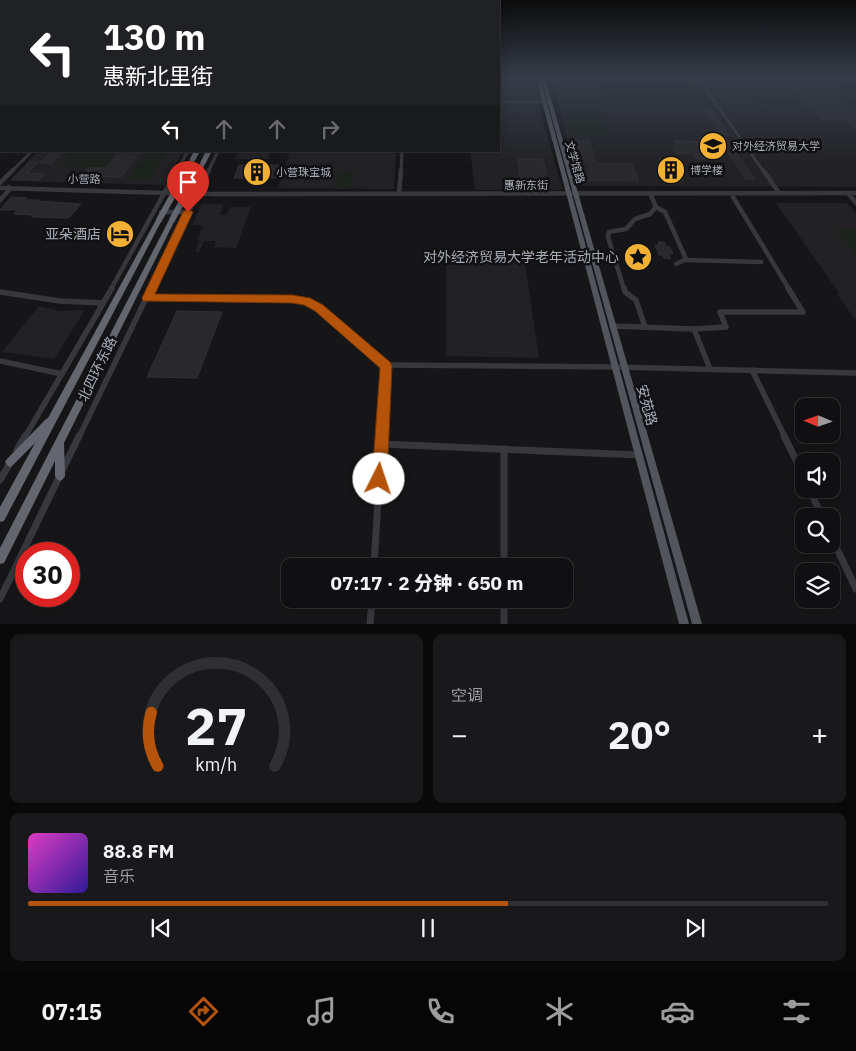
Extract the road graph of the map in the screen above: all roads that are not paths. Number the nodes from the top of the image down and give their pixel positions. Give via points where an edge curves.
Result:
1 (548, 107) edge
2 (719, 107) edge
3 (31, 152) edge
4 (187, 152) edge
5 (196, 152) edge
6 (208, 152) edge
7 (218, 152) edge
8 (402, 152) edge
9 (176, 174) junction
10 (207, 174) junction
11 (0, 186) edge
12 (9, 187) junction
13 (166, 191) junction
14 (572, 193) junction
15 (650, 193) junction
16 (779, 193) junction
17 (848, 193) junction
18 (856, 193) edge
19 (197, 194) junction
20 (399, 194) junction
21 (733, 197) dead end
22 (0, 200) edge
23 (856, 203) edge
24 (656, 207) junction
25 (154, 212) junction
26 (188, 212) junction
27 (685, 260) junction
28 (761, 262) dead end
29 (676, 264) dead end
30 (0, 292) edge
31 (147, 298) junction
32 (103, 303) junction
33 (612, 326) junction
34 (644, 327) junction
35 (694, 329) junction
36 (0, 361) edge
37 (386, 366) junction
38 (619, 367) junction
39 (710, 369) junction
40 (752, 370) junction
41 (856, 373) edge
42 (62, 374) junction
43 (56, 415) junction
44 (59, 443) junction
45 (382, 444) junction
46 (504, 449) junction
47 (639, 455) junction
48 (795, 458) edge
49 (10, 462) junction
50 (60, 476) junction
51 (0, 480) edge
52 (0, 517) edge
53 (839, 553) edge
54 (375, 558) edge
55 (504, 558) edge
56 (0, 559) edge
57 (856, 589) edge
58 (0, 599) edge
59 (371, 608) edge
60 (504, 608) edge
61 (370, 624) edge
62 (504, 624) edge
63 (684, 624) edge
64 (696, 624) edge

1 - 14 main road, 文学馆路
2 - 16 street
3 - 11 street
4 - 9 street, 北四环东路
5 - 43 highway, 北四环东路, bridge
6 - 44 highway, 北四环东路, bridge
7 - 10 street, 北四环东路
8 - 20 street
9 - 10 street
9 - 13 street, 北四环东路
10 - 19 street, 北四环东路
11 - 12 street, 小营路
12 - 13 street, 小营路
12 - 22 street
13 - 19 street, 小营路
13 - 25 street, 北四环东路
14 - 15 street, 惠新东街
14 - 20 street, 惠新东街
14 - 33 main road, 安苑路
14 - 38 main road, 安苑路
15 - 16 street, 惠新东街
15 - 24 street
16 - 17 street, 惠新东街
17 - 18 street, 惠新东街
17 - 23 street
19 - 20 street, 惠新东街
19 - 26 street, 北四环东路
21 - 35 street via 803,312 720,312 726,327
24 - 27 street via 665,212
24 - 34 street via 650,214 635,219 626,229 609,232 608,237 625,292 636,300
25 - 26 street
25 - 32 street, 北四环东路
26 - 31 street, 北四环东路
27 - 28 street
27 - 29 street
30 - 32 street via 60,301
31 - 37 street via 306,301 319,308
31 - 50 street, 北四环东路
32 - 42 street, 北四环东路
33 - 34 street
33 - 38 main road, 安苑路
34 - 35 street
35 - 39 street
36 - 42 street
37 - 38 street
37 - 45 street
38 - 39 street
38 - 47 main road, 安苑路
38 - 64 main road, 安苑路
39 - 40 street
40 - 41 street
40 - 48 street
42 - 49 street, 北四环东路
43 - 49 highway
43 - 52 highway, 北四环东路
44 - 50 highway
44 - 56 highway, 北四环东路
45 - 46 street
45 - 54 street
46 - 47 street
46 - 55 street
47 - 63 main road, 安苑路
49 - 51 street, 北四环东路
50 - 58 street, 北四环东路
53 - 57 street
59 - 61 street
60 - 62 street

